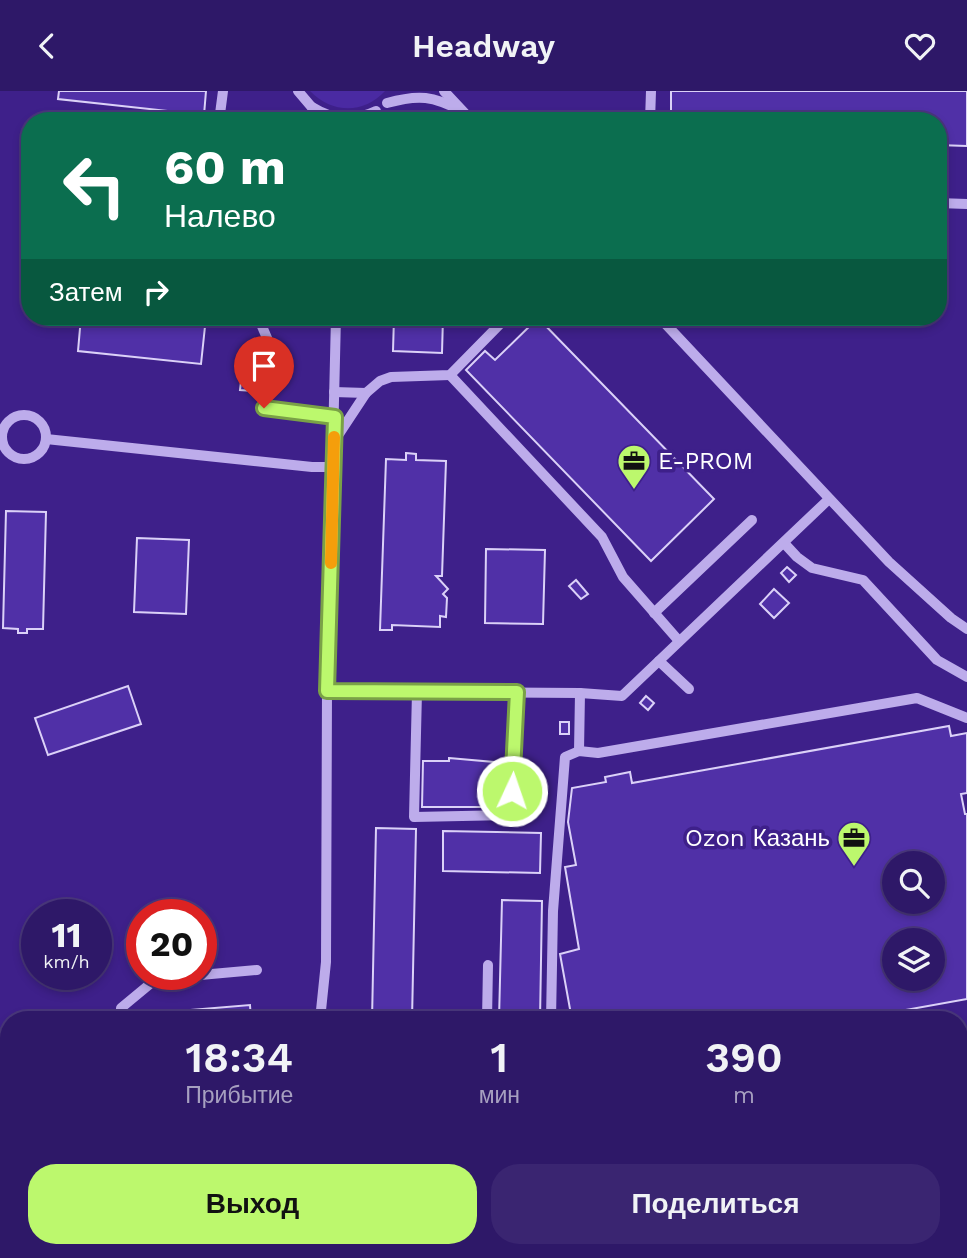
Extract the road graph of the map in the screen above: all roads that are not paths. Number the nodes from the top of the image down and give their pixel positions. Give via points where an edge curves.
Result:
1 (222, 91) edge
2 (298, 91) edge
3 (397, 91) edge
4 (444, 91) edge
5 (651, 91) edge
6 (387, 103) junction
7 (312, 107) junction
8 (376, 111) edge
9 (462, 111) joint
10 (220, 112) edge
11 (316, 112) edge
12 (323, 112) edge
13 (650, 112) edge
14 (947, 203) edge
15 (967, 204) edge
16 (262, 326) edge
17 (336, 326) edge
18 (498, 326) edge
19 (667, 326) edge
20 (450, 375) junction
21 (334, 392) junction
22 (366, 393) junction
23 (335, 417) junction
24 (46, 439) junction
25 (334, 440) junction
26 (2, 450) edge
27 (334, 467) junction
28 (829, 499) junction
29 (752, 520) dead end
30 (784, 543) junction
31 (654, 613) junction
32 (967, 629) edge
33 (679, 641) junction
34 (659, 661) junction
35 (967, 677) edge
36 (689, 689) dead end
37 (327, 691) junction
38 (417, 692) junction
39 (517, 692) junction
40 (580, 692) junction
41 (967, 718) edge
42 (579, 751) junction
43 (488, 965) dead end
44 (257, 970) dead end
45 (121, 1011) edge
46 (321, 1011) edge
47 (487, 1011) edge
48 (551, 1011) edge

1 - 10 street
2 - 7 street
3 - 6 street
4 - 9 street
5 - 13 street
6 - 8 street
6 - 9 street via 433,97
7 - 11 street
7 - 12 street
14 - 15 street
16 - 23 street via 267,338 264,408
17 - 21 street
18 - 20 street
19 - 28 street
20 - 22 street via 391,377
20 - 31 street via 602,537 624,577
21 - 22 street
21 - 23 street
22 - 25 street
23 - 25 street
24 - 26 street via 42,450 23,460
24 - 26 street via 44,427 25,414 4,425
24 - 27 street
25 - 27 street
27 - 37 street
28 - 30 street
28 - 32 street via 889,562
29 - 31 street
30 - 33 street
30 - 35 street via 812,568 863,580 937,660
31 - 33 street
33 - 34 street
34 - 36 street
34 - 40 street via 622,696
37 - 38 street
37 - 46 street via 326,962
38 - 39 street
38 - 39 street via 414,817 511,815
39 - 40 street
40 - 42 street
41 - 42 street via 917,698 598,753
42 - 48 street via 565,757
43 - 47 street
44 - 45 street via 156,979

